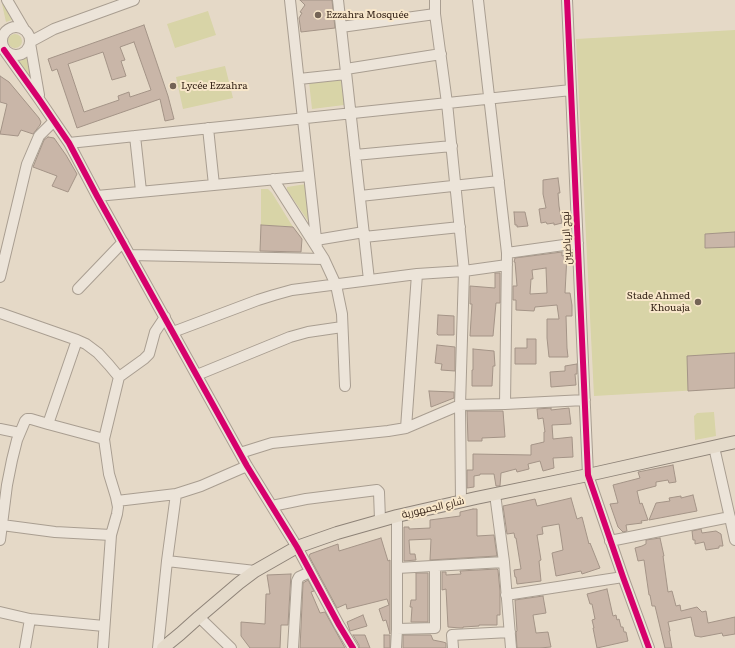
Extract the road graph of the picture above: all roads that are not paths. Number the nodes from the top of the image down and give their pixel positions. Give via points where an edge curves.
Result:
1 (7, 0) edge
2 (134, 0) edge
3 (290, 0) edge
4 (338, 0) edge
5 (434, 0) edge
6 (478, 0) edge
7 (567, 0) edge
8 (436, 14) junction
9 (0, 22) edge
10 (341, 27) junction
11 (54, 29) junction
12 (25, 30) junction
13 (30, 43) junction
14 (2, 44) edge
15 (441, 54) junction
16 (346, 71) junction
17 (299, 78) junction
18 (571, 90) junction
19 (490, 98) junction
20 (39, 99) junction
21 (447, 103) junction
22 (351, 113) junction
23 (303, 118) junction
24 (54, 121) junction
25 (208, 128) junction
26 (135, 136) junction
27 (69, 143) junction
28 (452, 146) junction
29 (355, 155) junction
30 (309, 176) junction
31 (273, 179) junction
32 (499, 181) junction
33 (214, 185) junction
34 (456, 186) junction
35 (141, 192) junction
36 (97, 196) junction
37 (360, 196) junction
38 (460, 227) junction
39 (364, 234) junction
40 (123, 242) junction
41 (578, 243) junction
42 (317, 244) junction
43 (507, 253) junction
44 (130, 255) junction
45 (324, 259) junction
46 (507, 265) junction
47 (464, 271) junction
48 (417, 274) junction
49 (0, 277) edge
50 (369, 280) junction
51 (336, 285) junction
52 (78, 289) dead end
53 (0, 313) edge
54 (165, 317) junction
55 (342, 327) junction
56 (173, 332) junction
57 (77, 340) junction
58 (197, 375) junction
59 (119, 377) junction
60 (345, 386) dead end
61 (584, 400) junction
62 (505, 404) junction
63 (460, 405) junction
64 (48, 424) junction
65 (406, 428) junction
66 (0, 429) edge
67 (20, 433) junction
68 (104, 439) junction
69 (735, 442) edge
70 (714, 447) junction
71 (240, 453) junction
72 (247, 466) junction
73 (588, 475) junction
74 (176, 494) junction
75 (496, 494) junction
76 (117, 501) junction
77 (462, 502) junction
78 (272, 506) junction
79 (397, 516) junction
80 (730, 517) junction
81 (380, 520) junction
82 (2, 525) junction
83 (111, 535) junction
84 (0, 540) edge
85 (735, 540) edge
86 (610, 541) junction
87 (297, 547) junction
88 (167, 561) junction
89 (504, 562) junction
90 (435, 566) junction
91 (397, 568) junction
92 (255, 571) junction
93 (310, 572) junction
94 (623, 577) junction
95 (506, 595) junction
96 (0, 612) edge
97 (199, 617) junction
98 (30, 619) junction
99 (104, 626) junction
100 (435, 628) junction
101 (397, 629) junction
102 (510, 632) junction
103 (452, 635) junction
104 (25, 648) edge
105 (103, 648) edge
106 (158, 648) edge
107 (163, 648) edge
108 (231, 648) edge
109 (293, 648) edge
110 (353, 648) edge
111 (396, 648) edge
112 (453, 648) edge
113 (511, 648) edge
114 (649, 648) edge

1 - 12 street
2 - 11 street
3 - 17 street
4 - 10 street
5 - 8 street
6 - 19 street
7 - 18 street, نهج الرياضيين
8 - 10 street
8 - 15 street
9 - 14 street
10 - 16 street
11 - 12 street
11 - 13 street
12 - 13 street
12 - 14 street via 20,27 7,29
13 - 14 street via 24,53 14,56 8,54
13 - 20 street
14 - 20 street
15 - 16 street
15 - 21 street
16 - 17 street
16 - 22 street
17 - 23 street
18 - 19 street
18 - 41 street, نهج الرياضيين
19 - 21 street
19 - 32 street
20 - 24 street
21 - 22 street
21 - 28 street
22 - 23 street
22 - 29 street
23 - 25 street
23 - 30 street
24 - 27 street
24 - 49 street via 39,136 27,164
25 - 26 street
25 - 33 street
26 - 27 street
26 - 35 street
27 - 36 street
28 - 29 street
28 - 34 street
29 - 37 street
30 - 31 street
30 - 42 street
31 - 33 street
31 - 42 street
32 - 34 street
32 - 43 street
33 - 35 street
34 - 37 street
34 - 38 street
35 - 36 street
36 - 40 street
37 - 39 street
38 - 39 street
38 - 47 street
39 - 42 street
39 - 50 street
40 - 44 street
40 - 52 street
41 - 43 street
41 - 61 street, نهج الرياضيين
42 - 45 street
43 - 46 street
44 - 45 street
44 - 54 street
45 - 51 street
46 - 47 street
46 - 62 street
47 - 48 street
47 - 63 street
48 - 50 street
48 - 65 street
50 - 51 street
51 - 55 street
51 - 56 street via 292,290 274,295
53 - 57 street
54 - 56 street
54 - 59 street via 155,332 149,354
55 - 58 street via 290,337
55 - 60 street
56 - 58 street
57 - 59 street via 98,353
57 - 64 street
58 - 71 street
59 - 68 street
61 - 62 street
61 - 73 street, نهج الرياضيين
62 - 63 street
63 - 65 street
63 - 77 street
64 - 67 street via 27,419
64 - 68 street
65 - 71 street via 272,443
66 - 67 street
67 - 82 street via 7,485
68 - 76 street via 109,474
69 - 70 main road, شارع الجمهورية
70 - 73 main road, شارع الجمهورية
70 - 80 street
71 - 72 street
72 - 74 street
72 - 78 street
73 - 75 main road, شارع الجمهورية
73 - 86 street, نهج الرياضيين
74 - 76 street
74 - 88 street
75 - 77 main road, شارع الجمهورية
75 - 89 street
76 - 83 street via 117,514
77 - 79 main road, شارع الجمهورية
78 - 81 street via 377,490
78 - 87 street
79 - 81 main road, شارع الجمهورية
79 - 91 street
80 - 85 street
80 - 86 street
81 - 87 main road, شارع الجمهورية
82 - 83 street via 55,532
82 - 84 street
83 - 99 street
86 - 94 street, نهج الرياضيين
87 - 92 main road, شارع الجمهورية
87 - 93 street
88 - 92 street
88 - 106 street
89 - 90 street
89 - 95 street
90 - 91 street
90 - 100 street
91 - 101 street
92 - 97 main road, شارع الجمهورية
93 - 109 street via 299,577 297,581
93 - 110 street
94 - 95 street
94 - 114 street, نهج الرياضيين
95 - 102 street
96 - 98 street
97 - 107 main road, شارع الجمهورية
97 - 108 street
98 - 99 street
98 - 104 street
99 - 105 street
100 - 101 street
100 - 103 street via 441,634
101 - 111 street
102 - 103 street
102 - 113 street
103 - 112 street

